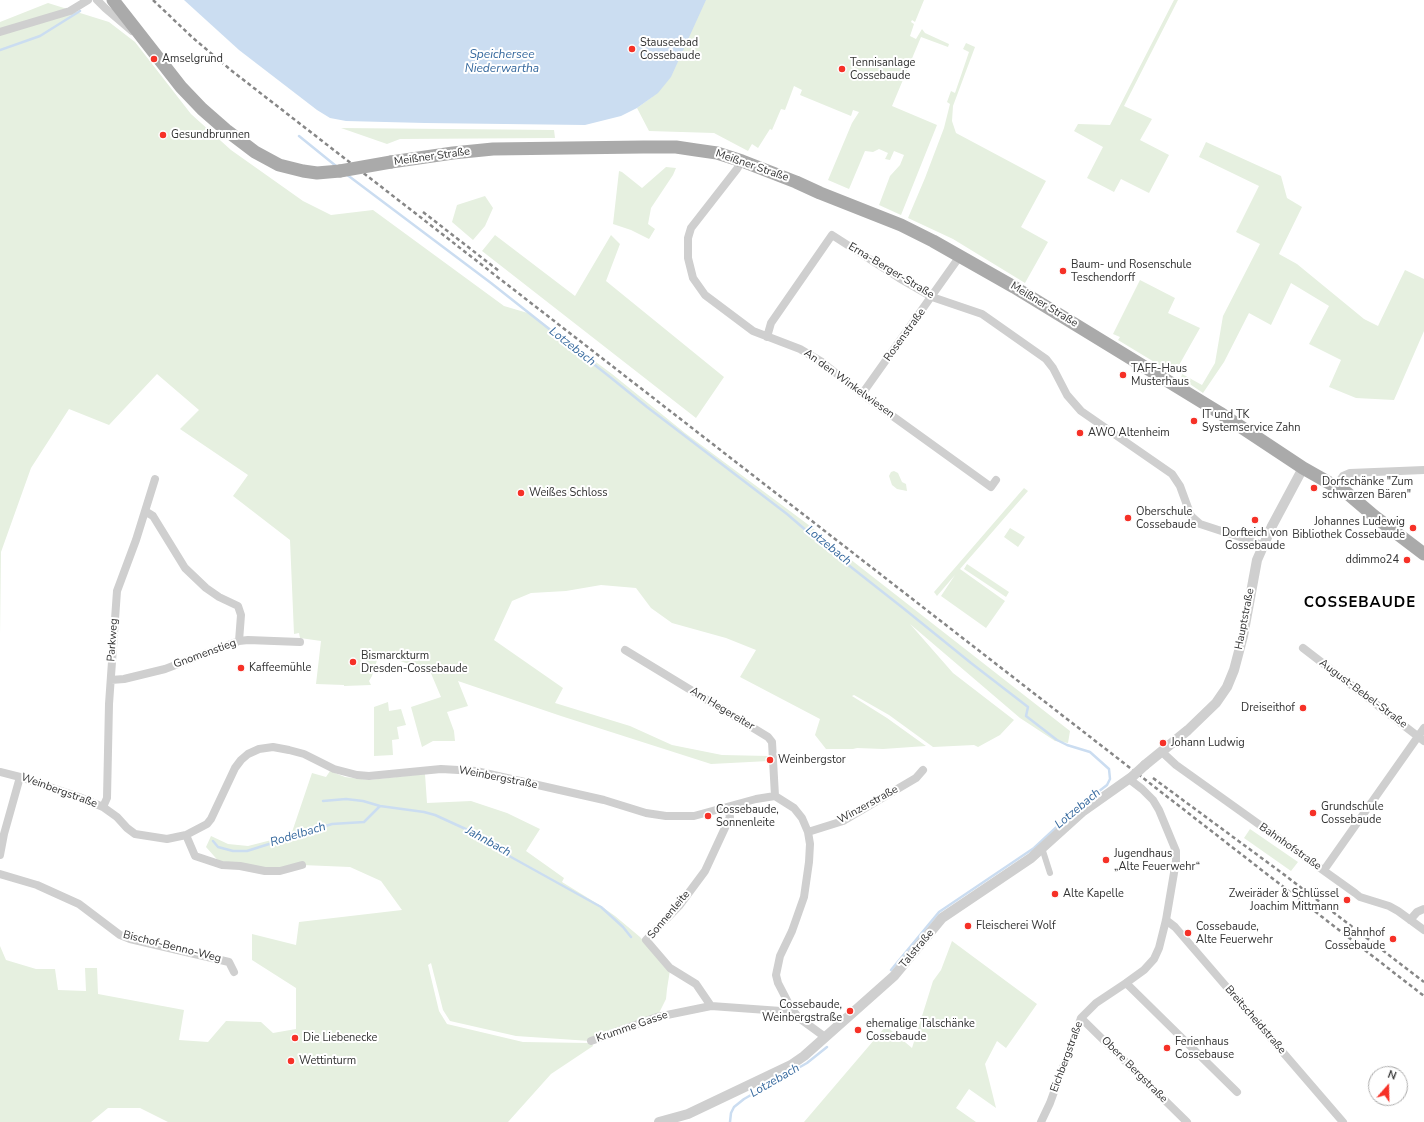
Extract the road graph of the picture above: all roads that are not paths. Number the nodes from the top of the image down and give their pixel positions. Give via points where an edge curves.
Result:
1 (88, 0) edge
2 (97, 0) edge
3 (113, 0) edge
4 (0, 32) edge
5 (140, 34) junction
6 (742, 161) junction
7 (960, 256) junction
8 (932, 297) junction
9 (767, 337) junction
10 (862, 394) junction
11 (1302, 468) junction
12 (1424, 470) edge
13 (155, 479) dead end
14 (996, 480) dead end
15 (1336, 486) junction
16 (145, 511) junction
17 (1263, 546) junction
18 (1424, 554) edge
19 (239, 641) junction
20 (300, 642) dead end
21 (1303, 648) dead end
22 (625, 650) dead end
23 (111, 680) junction
24 (1424, 728) edge
25 (1421, 738) edge
26 (1162, 752) junction
27 (923, 770) dead end
28 (0, 772) edge
29 (20, 777) junction
30 (1131, 777) junction
31 (775, 796) junction
32 (103, 807) junction
33 (728, 808) junction
34 (808, 832) junction
35 (186, 835) junction
36 (1042, 848) junction
37 (0, 855) edge
38 (302, 865) dead end
39 (1324, 870) junction
40 (1050, 873) dead end
41 (0, 874) edge
42 (1424, 909) edge
43 (1166, 920) junction
44 (1410, 920) junction
45 (1424, 930) edge
46 (234, 972) dead end
47 (1126, 983) junction
48 (710, 1006) junction
49 (791, 1008) junction
50 (1082, 1018) junction
51 (825, 1037) junction
52 (591, 1041) dead end
53 (1237, 1092) dead end
54 (659, 1122) edge
55 (1041, 1122) edge
56 (1187, 1122) edge
57 (1343, 1122) edge

1 - 4 street via 70,11
2 - 5 street via 134,33
3 - 5 main road, Meißner Straße
5 - 6 main road, Meißner Straße, bridge via 181,87 226,130 261,156 279,165 303,171 340,171 493,149 676,147 717,153
6 - 7 main road, Meißner Straße via 896,223
6 - 9 street, An den Winkelwiesen via 691,228 688,258 693,278 705,295 753,331
7 - 8 street, Rosenstraße
7 - 11 main road, Meißner Straße via 1196,398
8 - 9 street, Erna-Berger-Straße via 832,235 771,323
8 - 10 street, Rosenstraße
8 - 17 street, Erna-Berger-Straße via 982,314 1046,359 1067,395 1081,411 1172,474 1180,486 1191,516 1200,524
9 - 10 street, An den Winkelwiesen via 800,348
10 - 14 street, An den Winkelwiesen via 991,487
11 - 15 main road, Meißner Straße
11 - 17 street, Hauptstraße
12 - 15 street via 1350,473 1343,476
13 - 16 street, Parkweg
15 - 18 main road, Meißner Straße
16 - 19 street via 153,516 185,568 206,588 238,606 242,615
16 - 23 street, Parkweg via 117,591
17 - 26 street, Hauptstraße via 1257,560 1243,636 1227,687 1216,703
19 - 20 street, Gnomenstieg
19 - 23 street, Gnomenstieg via 165,669
21 - 25 street, August-Bebel-Straße
22 - 31 street, Am Hegereiter via 768,737 772,742
23 - 32 street, Parkweg via 107,798
24 - 25 street
25 - 39 street
26 - 30 street, Talstraße, bridge
26 - 39 street, Bahnhofstraße via 1176,766
27 - 34 street, Winzerstraße via 916,778 843,820
28 - 29 street, Weinbergstraße
29 - 32 street, Weinbergstraße
29 - 37 street
30 - 36 street, Talstraße via 1082,812
30 - 43 street, Eichbergstraße via 1156,805 1176,851
31 - 33 street, Weinbergstraße
31 - 34 street via 794,808
32 - 35 street, Weinbergstraße via 135,834 167,839
33 - 35 street, Weinbergstraße via 694,816 656,815 604,800 459,769 356,775 334,769 304,754 273,747 259,749 241,760 211,819 202,828
33 - 48 street, Sonnenleite via 730,817 706,871 646,940 670,968 696,984
34 - 49 street via 809,862 804,897 795,926 780,956 776,975
35 - 38 street via 195,856 222,865 265,872
36 - 40 street
36 - 51 street, Talstraße via 942,918 894,976
39 - 44 street, Bahnhofstraße via 1360,896 1389,906
41 - 46 street, Bischof-Benno-Weg via 37,885 79,904 120,935 229,962
42 - 44 street
43 - 47 street, Eichbergstraße via 1160,948 1154,959
43 - 57 street, Breitscheidstraße via 1175,927
44 - 45 street, Bahnhofstraße
47 - 50 street, Eichbergstraße via 1096,1003
47 - 53 street
48 - 49 street, Krumme Gasse via 780,1012
48 - 52 street, Krumme Gasse via 657,1017
49 - 51 street via 799,1018
50 - 55 street, Eichbergstraße
50 - 56 street, Obere Bergstraße
51 - 54 street, Talstraße via 791,1065 688,1114

